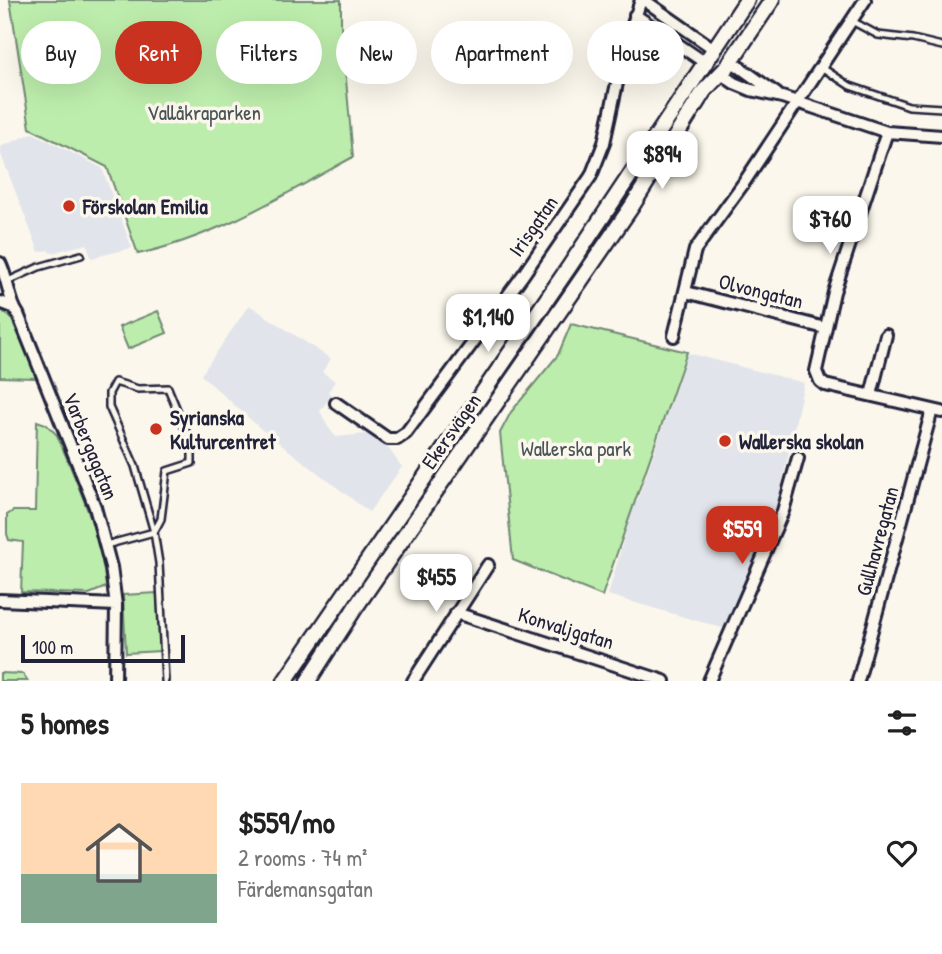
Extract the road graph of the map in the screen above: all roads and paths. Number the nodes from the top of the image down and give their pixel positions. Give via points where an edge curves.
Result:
1 (747, 0) edge
2 (772, 0) edge
3 (865, 0) edge
4 (639, 6) edge
5 (852, 21) junction
6 (942, 46) edge
7 (714, 49) junction
8 (731, 61) junction
9 (705, 62) junction
10 (821, 67) junction
11 (720, 73) junction
12 (782, 97) junction
13 (797, 102) junction
14 (942, 108) edge
15 (887, 132) junction
16 (942, 136) edge
17 (81, 255) dead end
18 (0, 263) edge
19 (8, 281) junction
20 (686, 292) junction
21 (0, 302) edge
22 (13, 307) junction
23 (825, 328) junction
24 (886, 335) dead end
25 (674, 336) dead end
26 (871, 394) junction
27 (336, 403) dead end
28 (937, 411) edge
29 (798, 458) dead end
30 (154, 532) junction
31 (106, 545) junction
32 (488, 565) dead end
33 (0, 600) edge
34 (116, 605) junction
35 (456, 612) junction
36 (115, 681) edge
37 (165, 681) edge
38 (285, 681) edge
39 (308, 681) edge
40 (413, 681) edge
41 (664, 681) edge
42 (709, 681) edge
43 (858, 681) edge

1 - 7 main road, Ekersvägen
2 - 8 main road, Ekersvägen
3 - 5 street, Olvongatan
4 - 7 street
4 - 9 street
4 - 27 street, Irisgatan via 624,51 608,131 591,176 406,433 388,439
5 - 6 lane via 878,35
5 - 10 street, Olvongatan
7 - 8 main road
7 - 9 main road, Ekersvägen
8 - 11 main road, Ekersvägen
8 - 12 street
9 - 11 main road
9 - 38 main road, Ekersvägen
10 - 13 street, Olvongatan
10 - 14 lane via 850,86 909,106
11 - 12 street via 751,90
11 - 39 main road, Ekersvägen via 704,90 625,216
12 - 13 street
13 - 15 street
13 - 20 street, Olvongatan via 701,239
15 - 16 street
15 - 23 street
17 - 19 lane
18 - 19 street, Varbergagatan
19 - 22 street, Varbergagatan
20 - 23 street, Olvongatan
20 - 25 street, Olvongatan
21 - 22 street
22 - 31 street, Varbergagatan via 95,507
23 - 26 street via 817,364 819,381
24 - 26 street
26 - 28 street
28 - 43 street, Gullhavregatan
29 - 42 street via 783,511
30 - 30 lane via 161,519 167,471 192,463 192,446 168,388 138,389 115,383 109,407 132,459
30 - 31 lane
30 - 37 lane
31 - 34 street, Varbergagatan
32 - 35 street
33 - 34 street
34 - 36 street, Varbergagatan
35 - 40 street
35 - 41 street, Konvaljgatan

